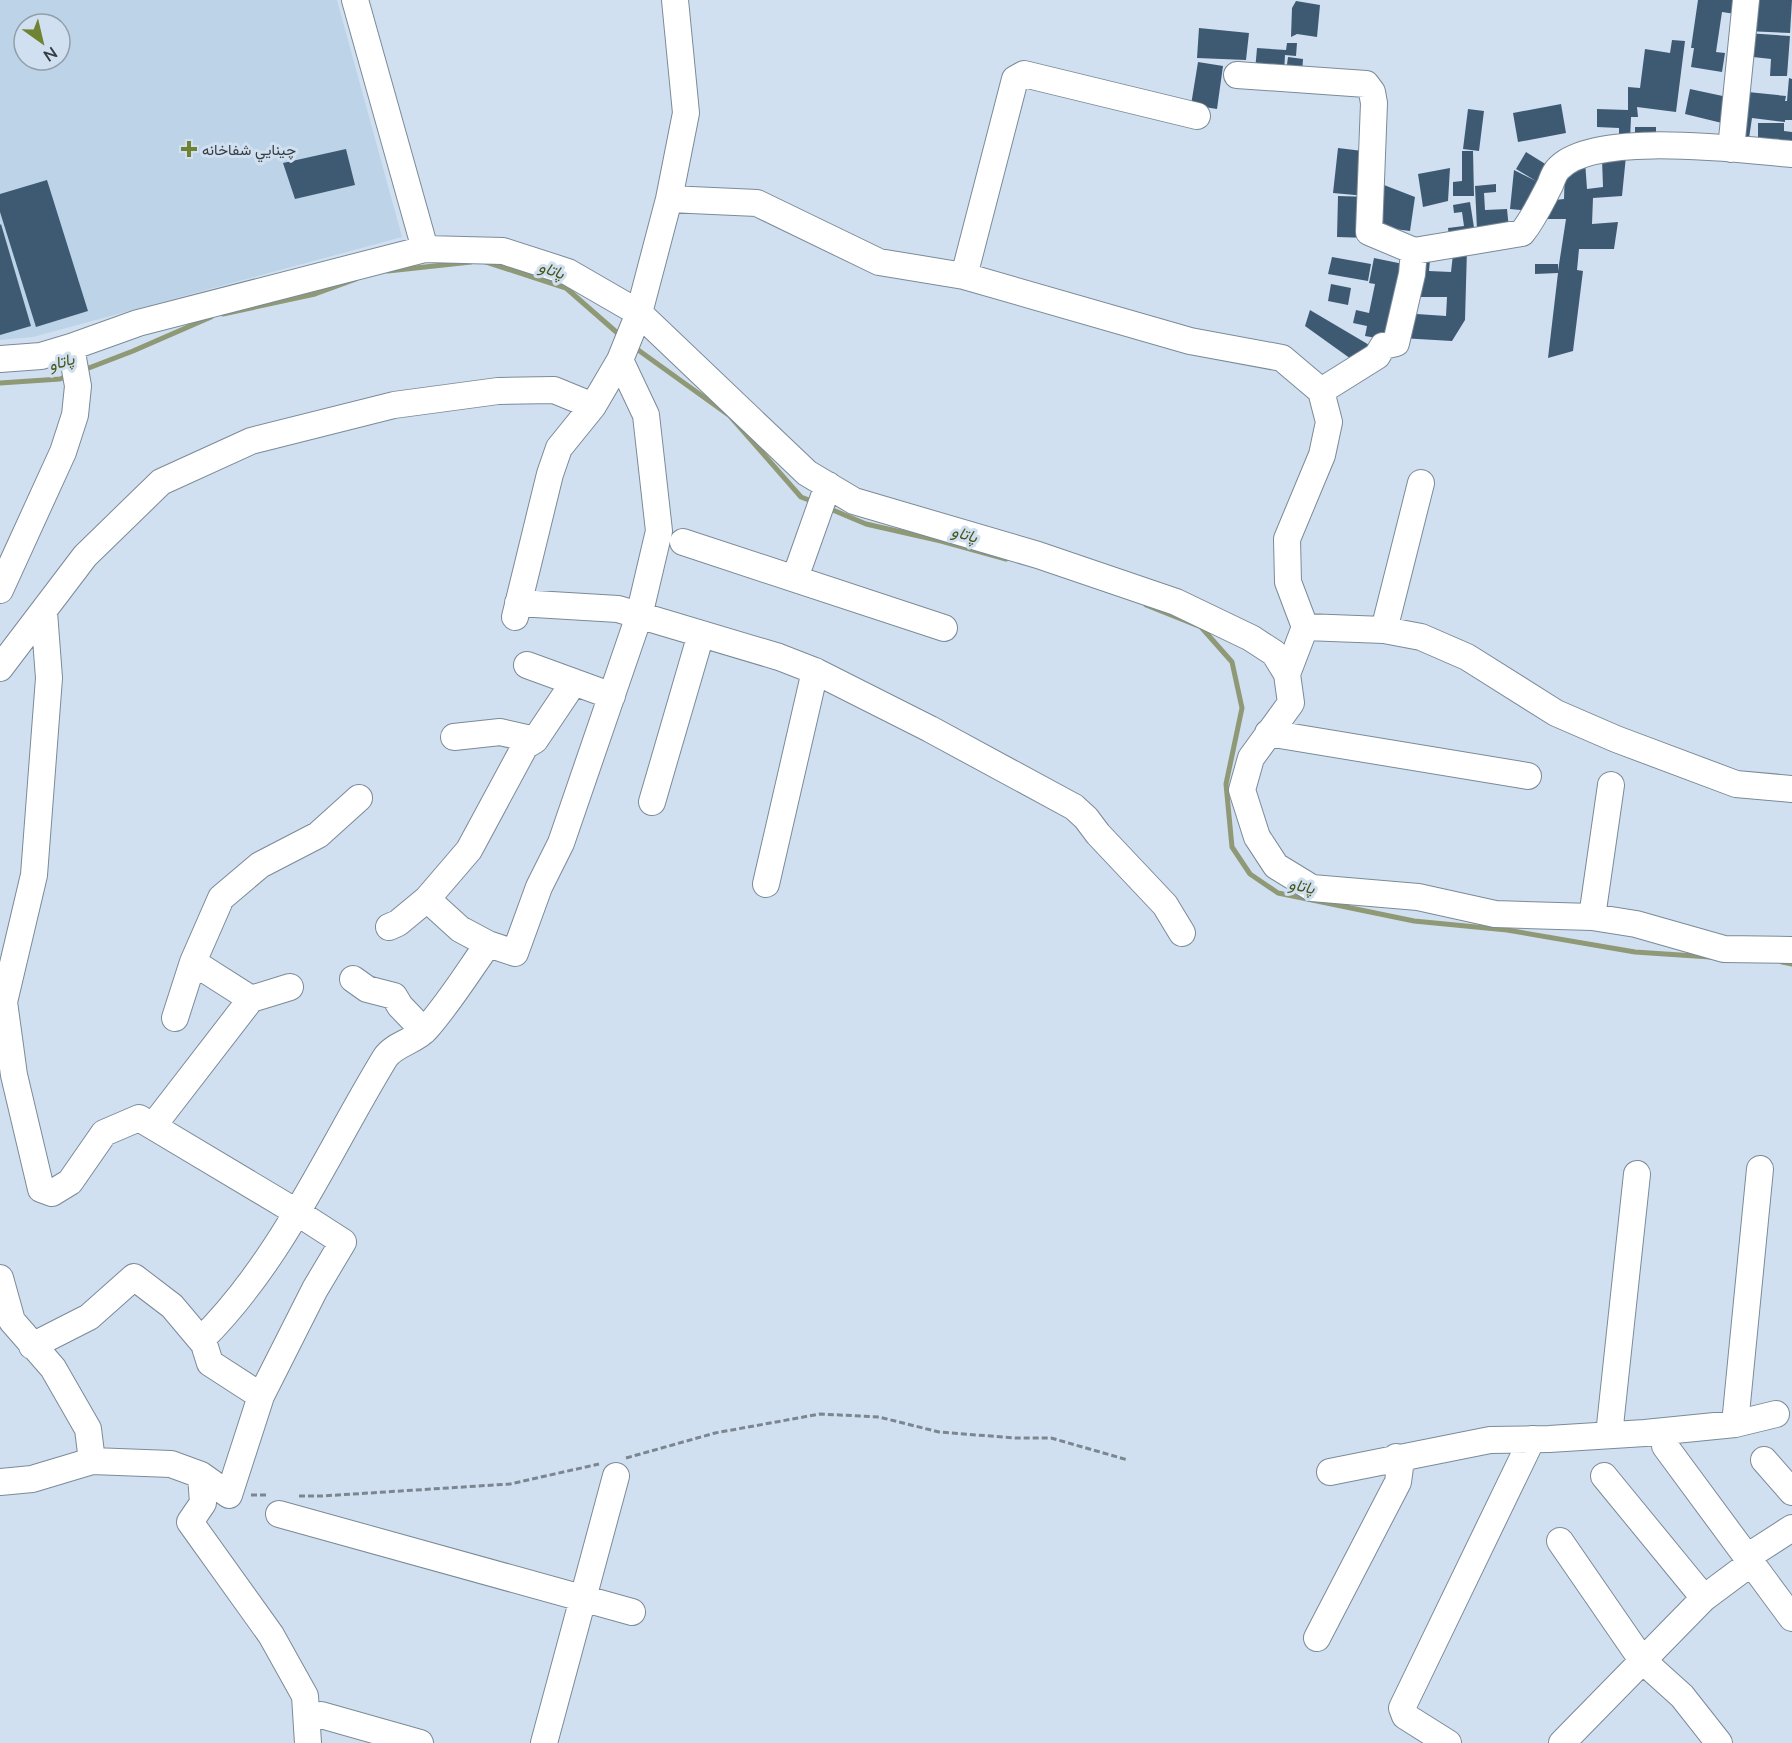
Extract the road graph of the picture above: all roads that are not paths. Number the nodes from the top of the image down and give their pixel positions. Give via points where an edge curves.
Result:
1 (355, 0) edge
2 (675, 0) edge
3 (1746, 0) edge
4 (1237, 75) dead end
5 (1197, 116) dead end
6 (1731, 149) junction
7 (1792, 154) edge
8 (669, 199) junction
9 (425, 249) junction
10 (1414, 251) junction
11 (964, 276) junction
12 (639, 313) junction
13 (0, 359) edge
14 (620, 360) junction
15 (75, 367) junction
16 (1321, 392) junction
17 (593, 406) junction
18 (1421, 483) dead end
19 (828, 485) junction
20 (683, 542) dead end
21 (795, 578) junction
22 (0, 590) edge
23 (44, 612) junction
24 (639, 616) junction
25 (1305, 627) junction
26 (944, 628) dead end
27 (1384, 630) junction
28 (701, 634) junction
29 (527, 666) dead end
30 (0, 668) edge
31 (815, 671) junction
32 (1287, 674) junction
33 (574, 682) junction
34 (612, 696) junction
35 (1268, 733) junction
36 (454, 737) dead end
37 (535, 740) junction
38 (1528, 776) dead end
39 (1611, 785) dead end
40 (1792, 789) edge
41 (359, 798) dead end
42 (652, 802) dead end
43 (766, 884) dead end
44 (427, 899) junction
45 (1592, 917) junction
46 (389, 927) dead end
47 (1182, 933) dead end
48 (488, 944) junction
49 (1792, 950) edge
50 (193, 962) junction
51 (354, 979) dead end
52 (290, 987) dead end
53 (251, 999) junction
54 (175, 1018) dead end
55 (424, 1031) junction
56 (153, 1126) junction
57 (1760, 1169) dead end
58 (1637, 1174) dead end
59 (298, 1212) junction
60 (0, 1278) edge
61 (201, 1340) junction
62 (32, 1346) junction
63 (261, 1396) junction
64 (1776, 1414) dead end
65 (1735, 1424) junction
66 (1609, 1435) junction
67 (1532, 1439) junction
68 (1665, 1446) dead end
69 (1396, 1457) junction
70 (1764, 1460) dead end
71 (92, 1461) junction
72 (615, 1466) road end
73 (1330, 1472) dead end
74 (201, 1476) junction
75 (1604, 1476) dead end
76 (0, 1482) edge
77 (1792, 1492) edge
78 (277, 1505) road end
79 (1792, 1528) edge
80 (1560, 1541) dead end
81 (1749, 1560) junction
82 (1704, 1598) junction
83 (583, 1599) junction
84 (632, 1612) dead end
85 (1792, 1618) edge
86 (1317, 1638) dead end
87 (1642, 1660) junction
88 (321, 1715) dead end
89 (308, 1743) edge
90 (420, 1743) edge
91 (544, 1743) edge
92 (1448, 1743) edge
93 (1562, 1743) edge
94 (1719, 1743) edge

1 - 9 street
2 - 8 street via 686,113
3 - 6 street
4 - 10 street via 1366,84 1374,103 1369,232
5 - 11 street via 1024,74 1015,79
6 - 7 street
6 - 10 street via 1674,145 1602,150 1572,159 1558,169 1522,233
8 - 11 street via 757,203 879,262
8 - 12 street
9 - 12 street via 503,251 568,272
9 - 15 street via 138,323
10 - 16 street via 1396,343 1383,346 1377,356
11 - 16 street via 1190,341 1282,358
12 - 14 street
12 - 19 street via 807,473
13 - 15 street via 41,356
14 - 17 street
14 - 24 street via 646,415 659,531
15 - 22 street via 75,415 63,452
16 - 25 street via 1329,422 1322,455 1287,539 1288,582
17 - 23 street via 554,390 498,391 394,405 251,441 161,482 86,556
17 - 24 street via 559,448 516,610 618,609
18 - 27 street
19 - 21 street
19 - 32 street via 854,501 1038,555 1176,602 1251,638 1274,653
20 - 21 street
21 - 26 street
23 - 30 street
23 - 56 street via 49,678 34,875 4,1002 14,1076 42,1189 52,1193 70,1182 104,1133 139,1118
24 - 28 street
24 - 34 street
25 - 27 street
25 - 32 street
27 - 40 street via 1421,637 1467,657 1556,713 1616,739 1736,784
28 - 31 street
28 - 42 street
29 - 33 street
31 - 43 street
31 - 47 street via 1074,807 1165,905
32 - 35 street via 1291,703
33 - 34 street
33 - 37 street
34 - 48 street via 561,843 539,887 515,953
35 - 38 street
35 - 45 street via 1251,758 1242,790 1257,837 1276,866 1312,888 1418,897 1495,914
36 - 37 street via 500,732
37 - 44 street via 525,746 469,850
39 - 45 street
41 - 50 street via 318,835 260,865 221,898
44 - 46 street
44 - 48 street via 460,929
45 - 49 street via 1636,924 1724,949
48 - 55 street
50 - 53 street
50 - 54 street
51 - 55 street via 367,989 394,996
52 - 53 street
53 - 56 street
55 - 59 street via 387,1054
56 - 59 street
57 - 65 street
58 - 66 street
59 - 61 street via 255,1276
59 - 63 street via 343,1242
60 - 62 street via 12,1321
61 - 62 street via 172,1306 134,1277 89,1317
61 - 63 street via 210,1363
62 - 71 street via 53,1368 88,1429
63 - 74 street via 229,1495
64 - 65 street
65 - 66 street
66 - 67 street
67 - 69 street via 1490,1440
67 - 92 street via 1402,1708 1405,1716
68 - 81 street
69 - 73 street
69 - 86 street via 1400,1467 1398,1482
70 - 77 street
71 - 74 street via 171,1464
71 - 76 street via 32,1479
72 - 83 street
74 - 89 street via 203,1503 190,1522 271,1635 305,1696
75 - 82 street
78 - 83 street
79 - 81 street
80 - 87 street
81 - 82 street
81 - 85 street
82 - 87 street
83 - 84 street
83 - 91 street
87 - 93 street
87 - 94 street via 1682,1696
88 - 90 street

